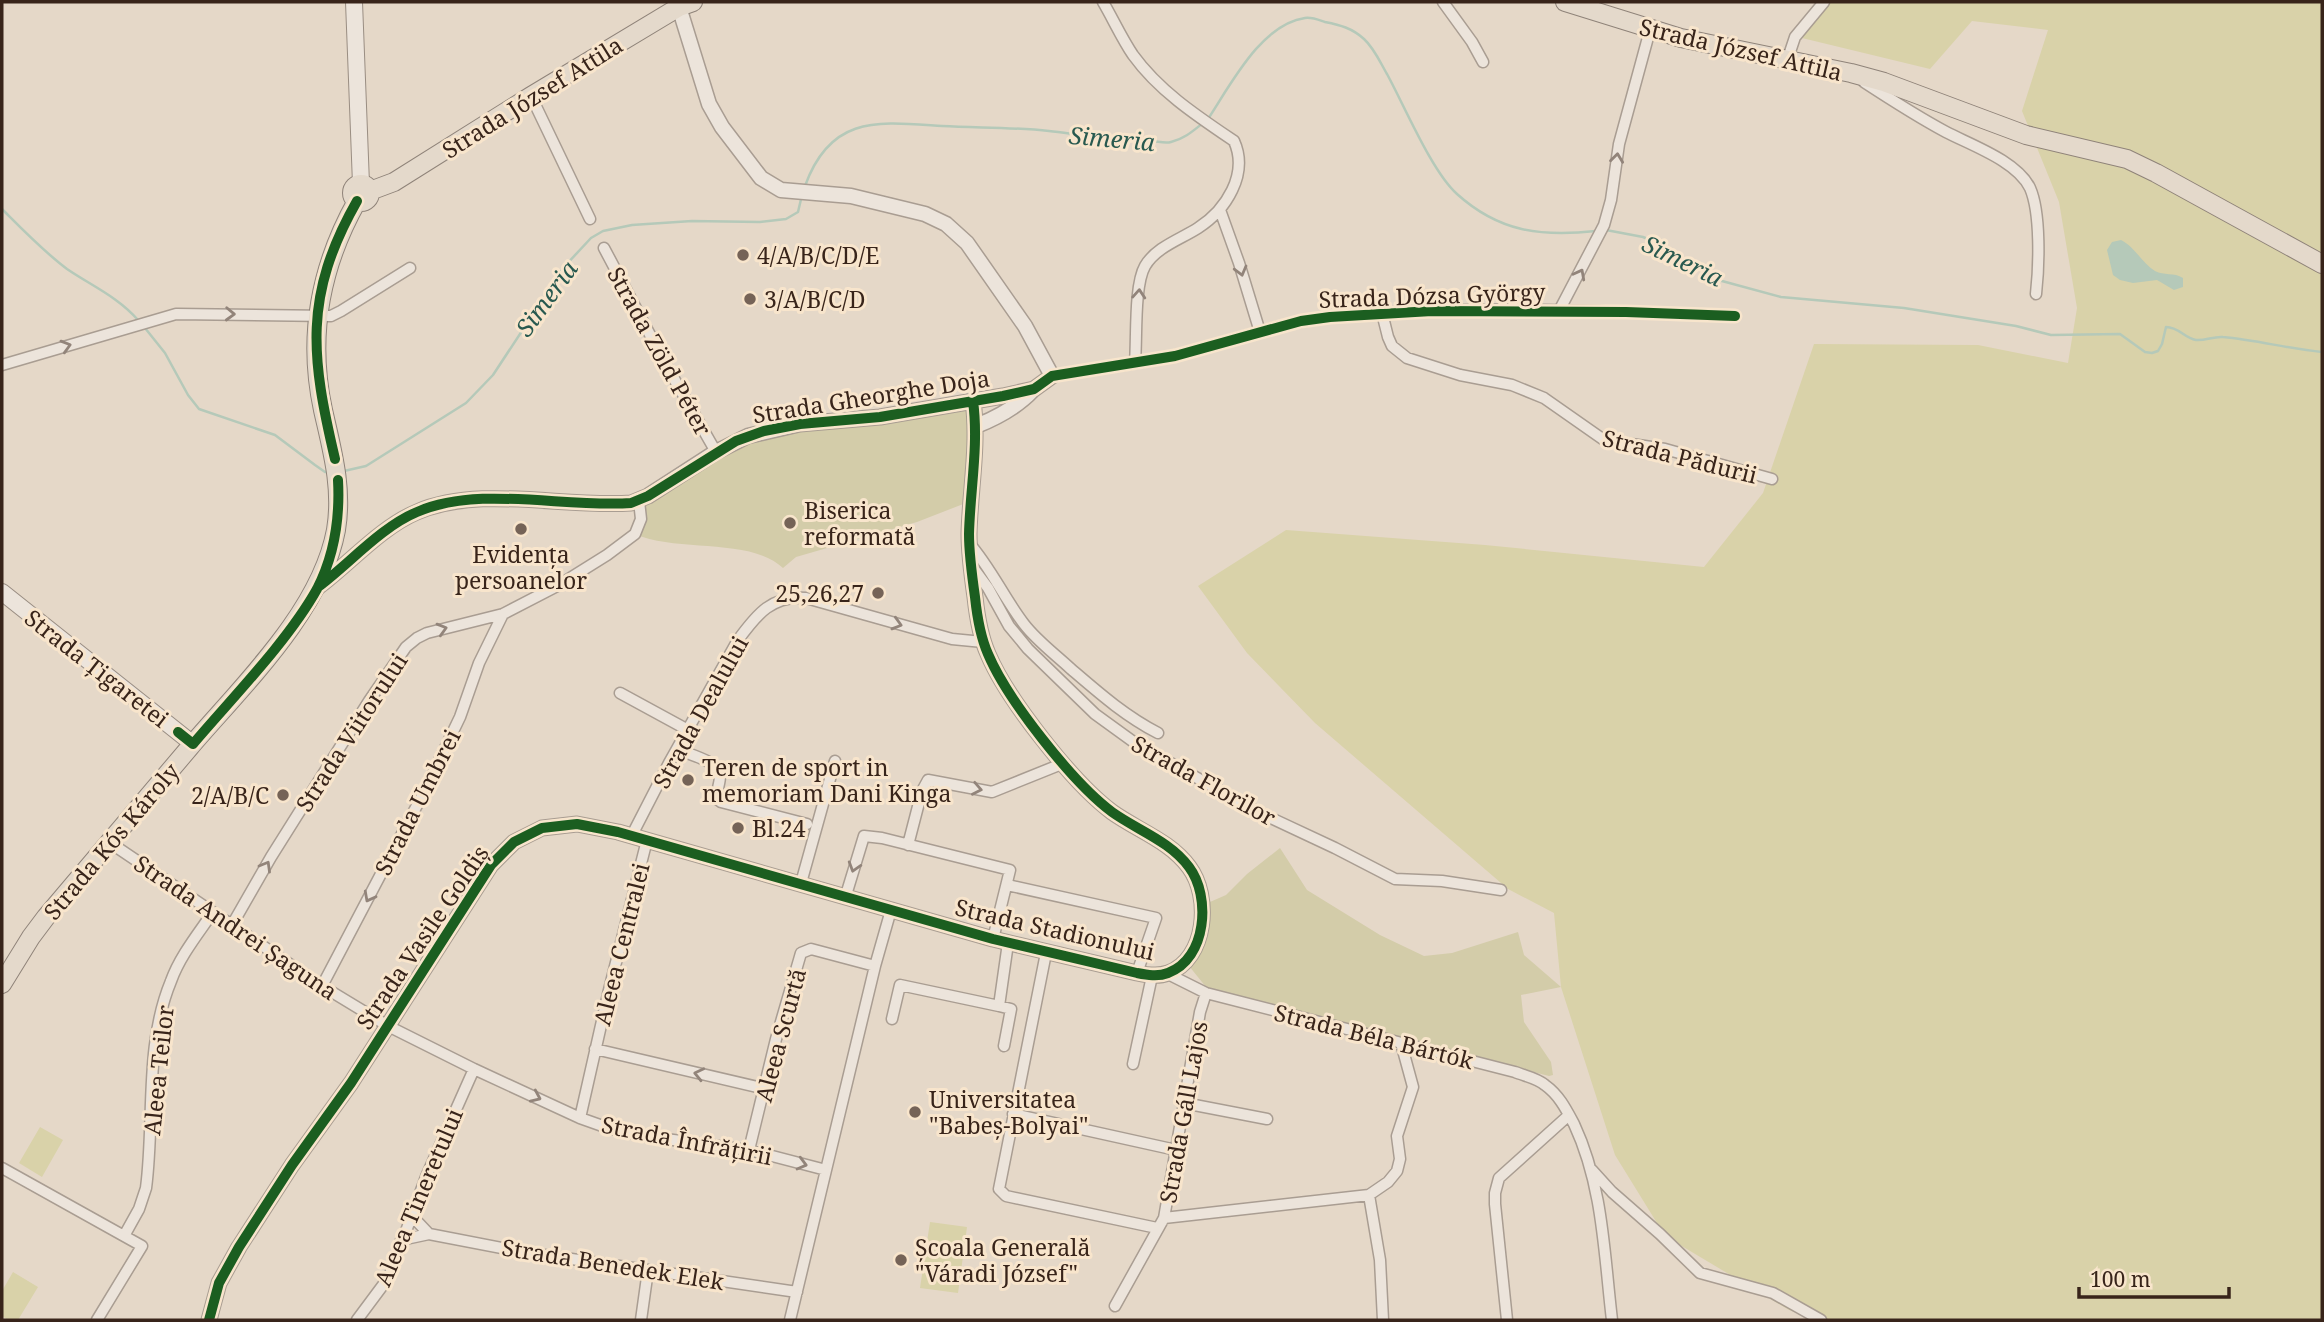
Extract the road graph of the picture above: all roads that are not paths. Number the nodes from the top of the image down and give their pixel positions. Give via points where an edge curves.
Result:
1 (354, 2) edge
2 (1103, 2) edge
3 (1443, 2) edge
4 (1565, 2) edge
5 (1824, 2) edge
6 (686, 5) edge
7 (1650, 30) junction
8 (1787, 61) junction
9 (1483, 62) dead end
10 (1851, 73) junction
11 (531, 96) junction
12 (362, 192) junction
13 (1220, 210) junction
14 (590, 219) dead end
15 (604, 248) dead end
16 (2322, 264) edge
17 (410, 268) dead end
18 (2036, 294) dead end
19 (1559, 311) junction
20 (1382, 313) junction
21 (1735, 316) dead end
22 (316, 317) junction
23 (1260, 332) junction
24 (1135, 363) junction
25 (2, 365) edge
26 (1052, 376) junction
27 (1034, 389) junction
28 (973, 401) junction
29 (976, 426) junction
30 (716, 453) junction
31 (1772, 479) dead end
32 (639, 500) junction
33 (969, 543) junction
34 (971, 565) junction
35 (318, 587) junction
36 (2, 592) edge
37 (503, 614) junction
38 (983, 642) junction
39 (620, 693) dead end
40 (688, 730) junction
41 (1158, 733) dead end
42 (193, 744) junction
43 (677, 749) junction
44 (835, 761) dead end
45 (1064, 763) junction
46 (807, 824) dead end
47 (632, 835) junction
48 (648, 839) junction
49 (109, 842) junction
50 (908, 845) junction
51 (801, 883) junction
52 (1007, 885) junction
53 (1501, 890) dead end
54 (846, 895) junction
55 (891, 910) junction
56 (213, 912) junction
57 (232, 925) junction
58 (1000, 941) junction
59 (1046, 953) junction
60 (874, 966) junction
61 (1137, 973) junction
62 (1168, 974) junction
63 (1152, 976) junction
64 (2, 984) edge
65 (322, 986) junction
66 (1206, 993) junction
67 (999, 1006) junction
68 (892, 1019) dead end
69 (388, 1026) junction
70 (1401, 1042) junction
71 (1004, 1046) dead end
72 (595, 1049) junction
73 (1133, 1064) dead end
74 (474, 1069) junction
75 (766, 1089) junction
76 (1184, 1103) junction
77 (1013, 1114) junction
78 (1569, 1115) junction
79 (580, 1118) junction
80 (1267, 1119) dead end
81 (749, 1150) junction
82 (1176, 1150) junction
83 (2, 1168) edge
84 (826, 1170) junction
85 (1591, 1170) junction
86 (1369, 1195) junction
87 (411, 1215) junction
88 (1164, 1218) junction
89 (1157, 1228) junction
90 (429, 1234) junction
91 (124, 1236) junction
92 (401, 1240) junction
93 (648, 1270) junction
94 (797, 1292) junction
95 (1115, 1306) dead end
96 (97, 1320) edge
97 (209, 1320) edge
98 (356, 1320) edge
99 (641, 1320) edge
100 (790, 1320) edge
101 (1383, 1320) edge
102 (1507, 1320) edge
103 (1612, 1320) edge
104 (1821, 1320) edge

1 - 12 main road
2 - 13 street via 1144,68 1175,100 1234,141 1237,181
3 - 9 street
4 - 7 main road, Strada József Attila
5 - 8 street via 1795,37
6 - 11 main road, Strada József Attila
6 - 26 street via 705,93 718,121 761,178 774,187 874,201 946,224 967,243 1032,337
7 - 8 main road, Strada József Attila
19 -> 7 street via 1604,225 1619,144
8 - 10 main road, Strada József Attila
10 - 16 main road via 2026,135 2138,163
10 - 18 street, Strada József Attila via 1945,132 1990,154 2025,181 2038,240
11 - 12 main road, Strada József Attila via 394,182
11 - 14 street
12 - 22 main road, Strada Kós Károly via 338,238
13 -> 23 street
24 -> 13 street via 1140,282 1147,263
15 - 30 street, Strada Zöld Péter
17 - 22 street via 341,311
19 - 20 street, Strada Dózsa György
19 - 21 street, Strada Dózsa György
20 - 23 street, Strada Dózsa György via 1330,317
20 - 31 street, Strada Pădurii via 1392,346 1407,358 1512,385 1544,398 1604,440 1665,449
25 -> 22 street via 162,317 193,313
22 - 35 main road, Strada Kós Károly via 319,388 338,480 336,527
23 - 24 street, Strada Dózsa György
24 - 26 street, Strada Dózsa György
26 - 27 street, Strada Gheorghe Doja
27 - 28 street, Strada Gheorghe Doja
27 - 29 street via 1006,413
28 - 29 street, Strada Stadionului
28 - 30 street, Strada Gheorghe Doja via 780,428 748,436
29 - 33 street, Strada Stadionului
30 - 32 street, Strada Gheorghe Doja
32 - 35 street, Strada Gheorghe Doja via 613,504 452,501 403,519
32 - 37 street, Strada Viitorului via 641,519 635,534 580,572
33 - 34 street, Strada Stadionului
33 - 41 street, Strada Florilor via 1038,640 1111,704
34 - 38 street, Strada Stadionului
34 - 53 street, Strada Florilor via 1028,649 1095,714 1135,743 1256,811 1395,879
35 - 42 main road, Strada Kós Károly via 276,646
36 - 42 main road, Strada Țigaretei
57 -> 37 street, Strada Viitorului via 406,647 427,633
37 -> 65 street, Strada Umbrei via 425,792
40 -> 38 street, Strada Dealului via 738,640 762,611 783,598 806,598 952,639
38 - 45 street, Strada Stadionului via 1012,696
39 - 40 street
40 - 43 street, Strada Dealului
42 - 49 main road, Strada Kós Károly
43 - 46 street via 719,771 716,795 721,802
43 - 47 street, Strada Dealului
44 - 51 street
50 -> 45 street via 928,780 992,792
45 - 62 street, Strada Stadionului via 1105,807 1169,848 1194,875 1203,905 1198,936 1185,961
47 - 48 street, Strada Vasile Goldiș
47 - 69 street, Strada Vasile Goldiș via 565,825 542,828 514,842 476,886
48 - 51 street, Strada Vasile Goldiș
48 - 72 street, Aleea Centralei
49 - 56 street, Strada Andrei Șaguna
49 - 64 main road, Strada Kós Károly via 31,937
50 - 52 street via 1010,870
50 -> 54 street via 864,836
51 - 54 street, Strada Vasile Goldiș
52 - 58 street
52 - 61 street via 1156,918
54 - 55 street, Strada Vasile Goldiș
55 - 58 street, Strada Stadionului
55 - 60 street
56 - 57 street, Strada Andrei Șaguna
56 - 91 street, Aleea Teilor via 166,992 155,1051 146,1188
57 - 65 street, Strada Andrei Șaguna
58 - 59 street, Strada Stadionului
58 - 67 street, Strada Stadionului
59 - 61 street, Strada Stadionului
59 - 77 street
60 - 75 street, Aleea Scurtă via 810,949 802,953
60 - 84 street
61 - 63 street, Strada Stadionului
62 - 63 street, Strada Stadionului
62 - 66 street, Strada Béla Bártók
63 - 73 street
65 - 69 street, Strada Andrei Șaguna
66 - 70 street, Strada Béla Bártók
66 - 76 street, Strada Gáll Lajos
67 - 68 street via 900,985
67 - 71 street, Strada Stadionului via 1012,1009
69 - 74 street, Strada Andrei Șaguna
69 - 97 street, Strada Vasile Goldiș via 226,1267
70 - 78 street, Strada Béla Bártók via 1543,1083
70 - 86 street via 1413,1087 1397,1136 1400,1159 1388,1182
75 -> 72 street, Aleea Centralei
72 - 79 street, Aleea Centralei
74 -> 79 street, Strada Înfrățirii
74 - 87 street, Aleea Tineretului
75 - 81 street, Aleea Scurtă
76 - 80 street
76 - 82 street, Strada Gáll Lajos
77 - 82 street
77 - 89 street via 999,1189 1002,1194
78 - 85 street, Strada Béla Bártók
78 - 102 street via 1507,1169 1496,1185
79 - 81 street, Strada Înfrățirii via 643,1136
81 -> 84 street, Strada Înfrățirii
82 - 88 street, Strada Gáll Lajos
83 - 91 street
84 - 94 street
85 - 103 street via 1602,1221
85 - 104 street via 1700,1273 1773,1293
86 - 88 street
86 - 101 street via 1380,1260
87 - 90 street
87 - 92 street, Aleea Tineretului
88 - 89 street, Strada Gáll Lajos
89 - 95 street, Strada Gáll Lajos
90 - 92 street, Strada Benedek Elek
90 - 93 street, Strada Benedek Elek
91 - 96 street via 142,1247
92 - 98 street, Aleea Tineretului via 389,1277
93 - 94 street, Strada Benedek Elek
93 - 99 street
94 - 100 street

